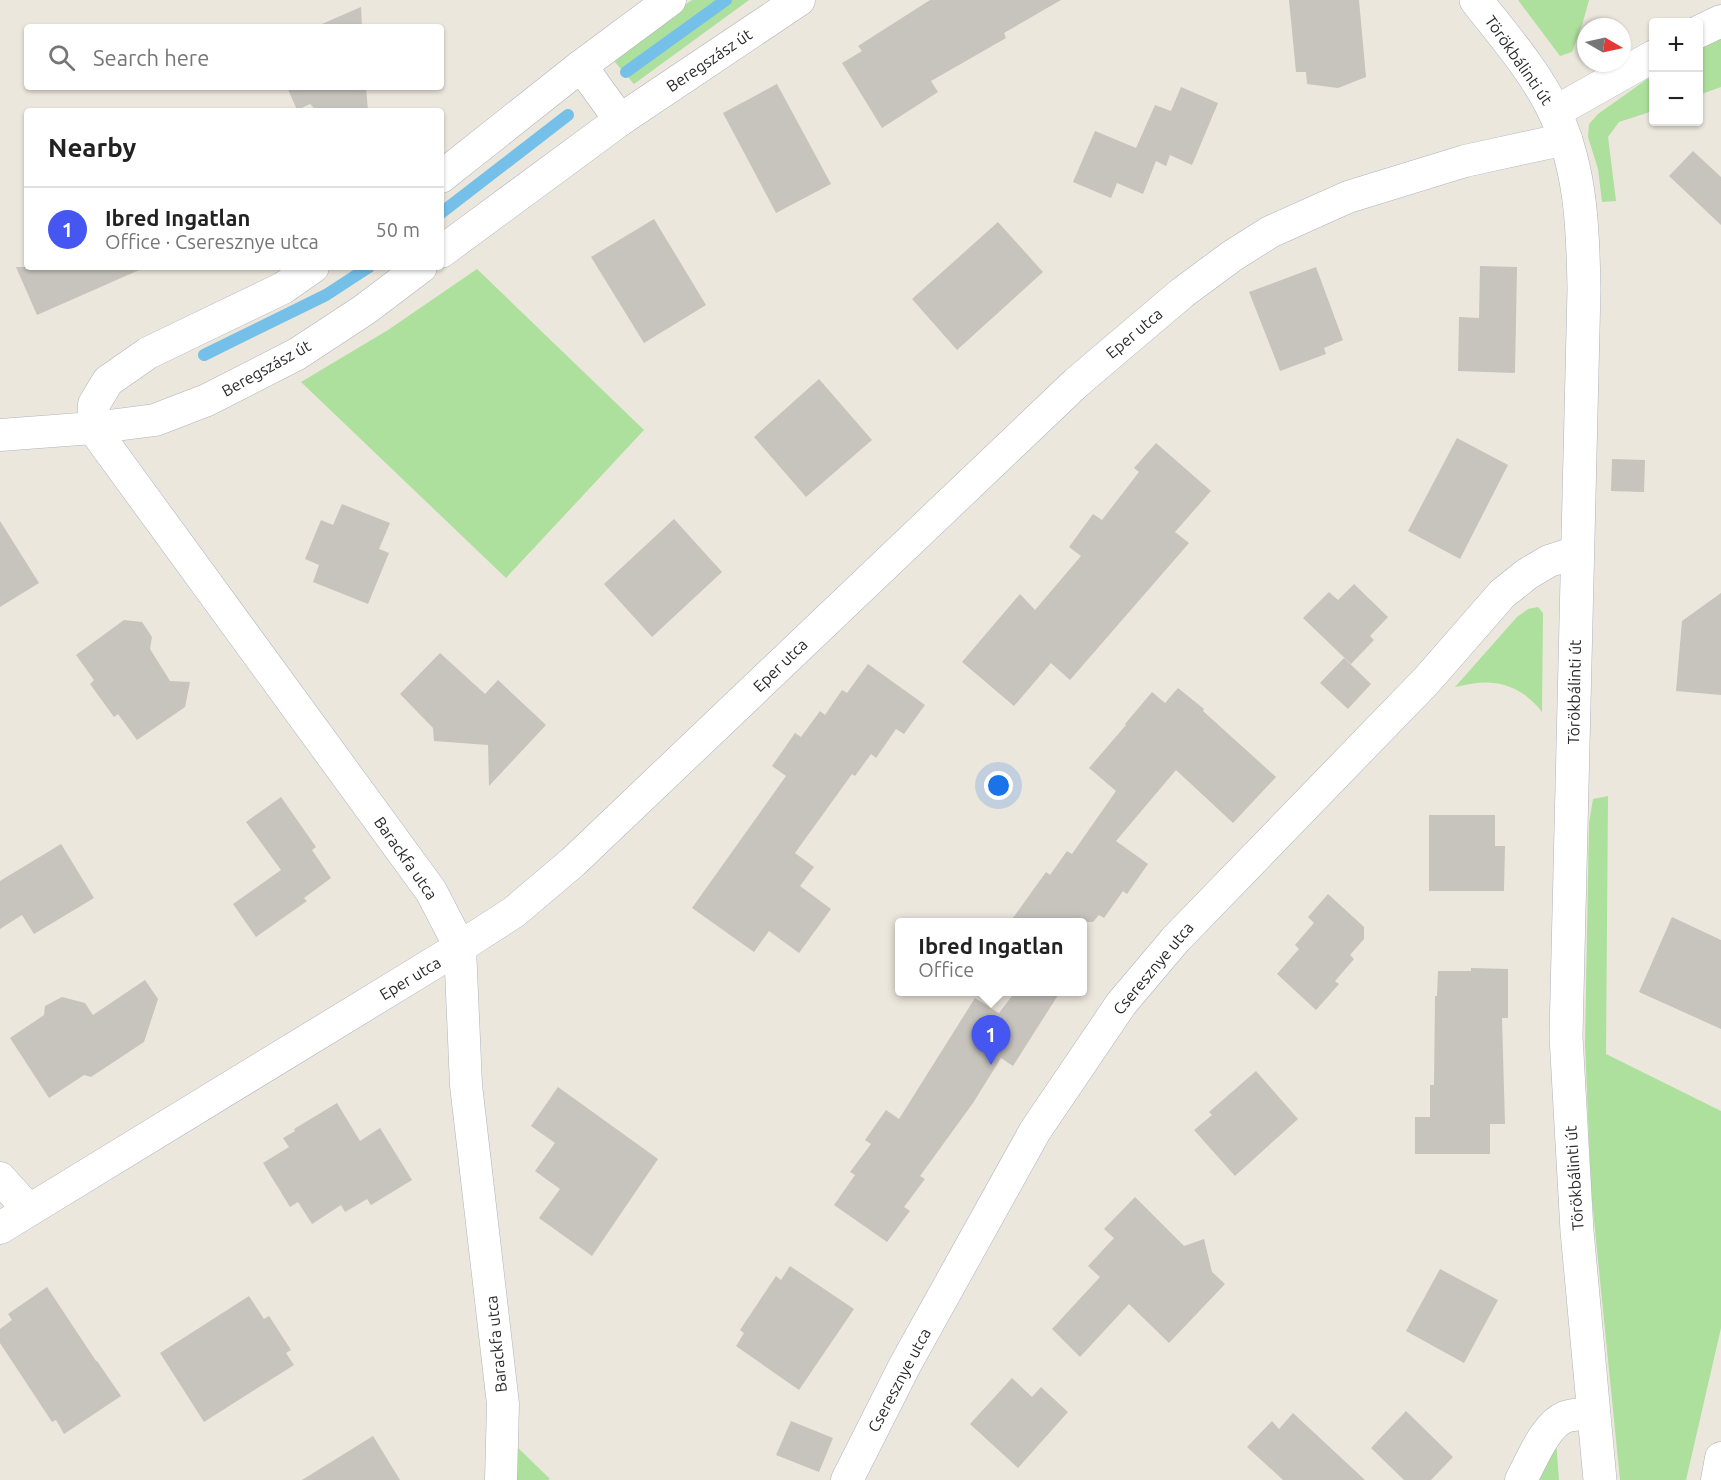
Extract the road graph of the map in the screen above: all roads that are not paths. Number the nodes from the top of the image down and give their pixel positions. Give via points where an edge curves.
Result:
1 (670, 0) edge
2 (799, 0) edge
3 (1476, 0) edge
4 (1721, 21) edge
5 (1703, 30) edge
6 (1649, 58) edge
7 (581, 66) junction
8 (620, 120) junction
9 (1560, 126) junction
10 (444, 175) edge
11 (444, 250) edge
12 (309, 270) edge
13 (418, 270) edge
14 (93, 428) junction
15 (0, 435) edge
16 (1577, 552) junction
17 (460, 947) junction
18 (0, 1178) edge
19 (29, 1210) junction
20 (0, 1228) edge
21 (1594, 1413) junction
22 (1721, 1458) edge
23 (501, 1480) edge
24 (847, 1480) edge
25 (1521, 1480) edge
26 (1600, 1480) edge
27 (1717, 1480) edge

1 - 7 street
2 - 8 street, Beregszász út
3 - 9 street, Törökbálinti út via 1533,74
4 - 5 street
6 - 9 street, Eper utca via 1612,80
7 - 8 street
7 - 10 street
8 - 11 street, Beregszász út
9 - 16 street, Törökbálinti út via 1576,178 1583,232
9 - 17 street, Eper utca via 1465,161 1348,197 1270,232 1182,292 1076,383 573,862 514,912
12 - 14 street via 284,288 148,353 108,381 94,404
13 - 14 street, Beregszász út via 297,354 207,400 155,420
14 - 15 street, Beregszász út
14 - 17 street, Barackfa utca via 431,891
16 - 21 street, Törökbálinti út via 1566,1036 1577,1231
16 - 24 street, Cseresznye utca via 1549,561 1503,594 1427,680 1175,940 1121,1004 1035,1131 905,1365
17 - 19 street, Eper utca
17 - 23 street, Barackfa utca via 466,1085 503,1404
18 - 19 street
19 - 20 street, Eper utca
21 - 25 street via 1565,1417 1555,1423
21 - 26 street, Törökbálinti út
22 - 27 street

